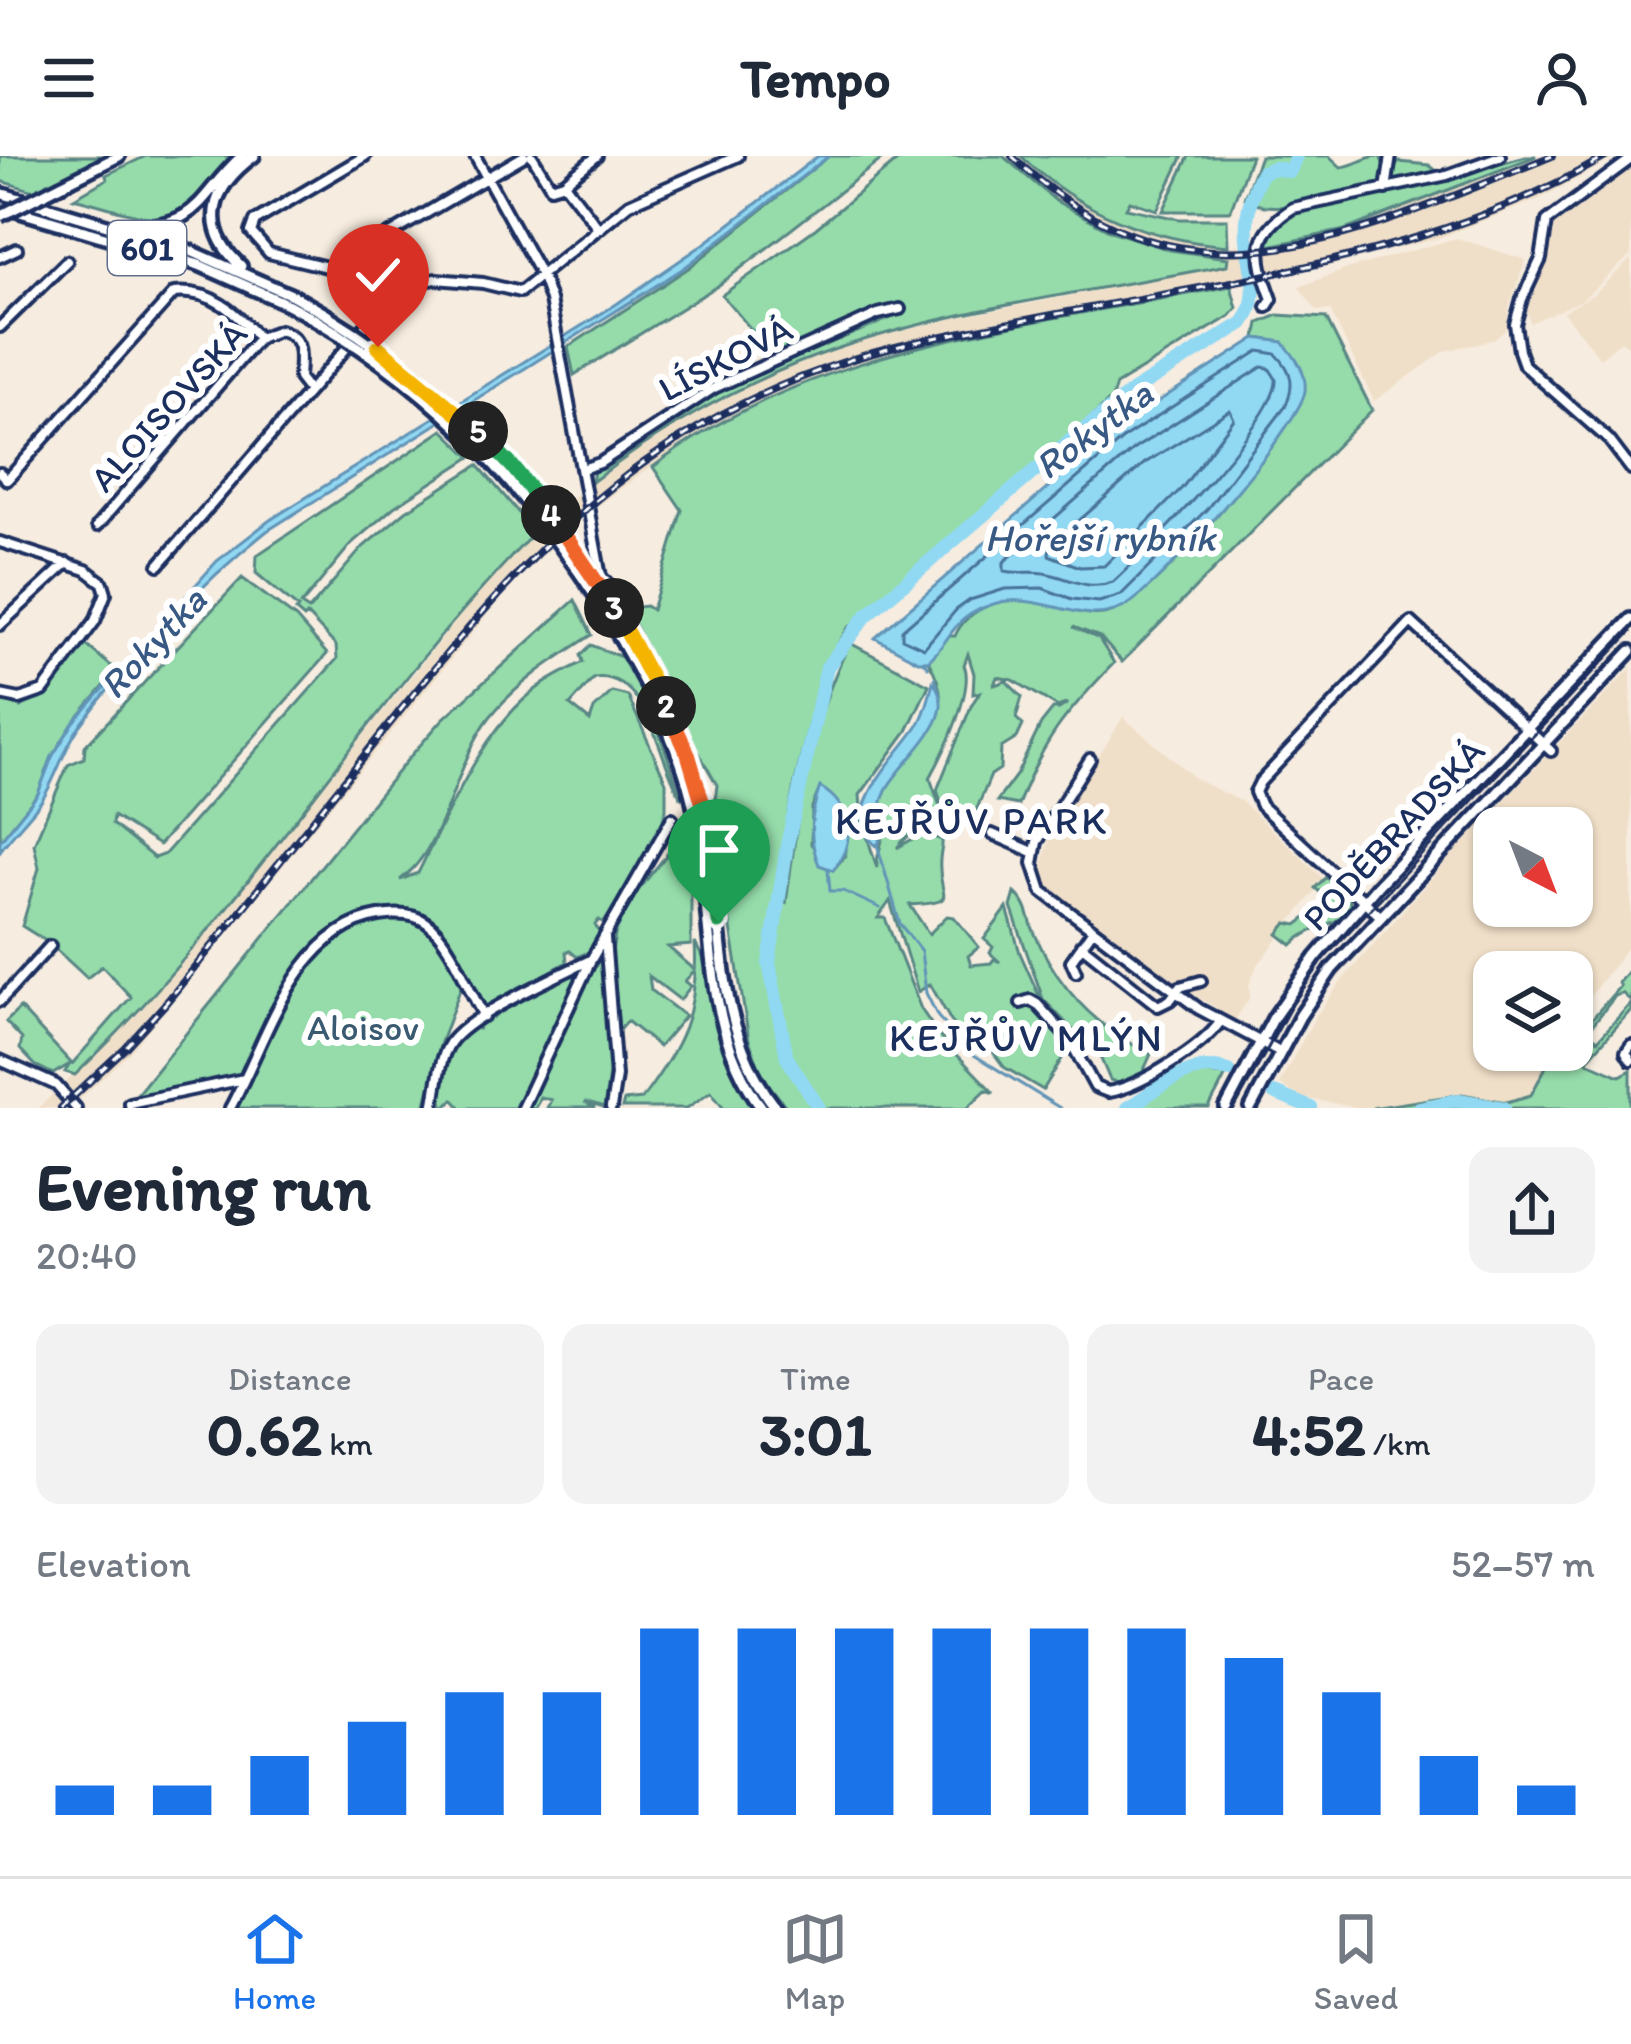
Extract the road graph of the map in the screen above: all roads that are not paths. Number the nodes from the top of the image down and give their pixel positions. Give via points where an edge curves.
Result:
1 (119, 156) edge
2 (242, 156) edge
3 (254, 156) edge
4 (365, 156) edge
5 (475, 156) edge
6 (528, 156) edge
7 (597, 156) edge
8 (738, 156) edge
9 (1391, 156) edge
10 (1500, 156) edge
11 (1631, 159) edge
12 (486, 176) junction
13 (564, 183) junction
14 (1386, 189) junction
15 (0, 193) edge
16 (0, 206) edge
17 (0, 216) edge
18 (122, 228) junction
19 (599, 229) junction
20 (17, 249) dead end
21 (0, 257) edge
22 (67, 261) dead end
23 (331, 268) junction
24 (250, 274) junction
25 (542, 277) junction
26 (387, 288) junction
27 (292, 300) junction
28 (1267, 307) dead end
29 (900, 309) dead end
30 (0, 327) edge
31 (259, 338) junction
32 (310, 392) junction
33 (581, 469) junction
34 (1631, 470) edge
35 (0, 473) edge
36 (97, 526) dead end
37 (0, 542) edge
38 (67, 563) junction
39 (159, 565) dead end
40 (607, 596) junction
41 (1631, 620) edge
42 (0, 625) edge
43 (1631, 651) edge
44 (0, 695) edge
45 (1522, 726) junction
46 (1547, 747) junction
47 (1090, 759) dead end
48 (672, 818) dead end
49 (992, 834) dead end
50 (1033, 852) junction
51 (1364, 902) junction
52 (1380, 916) junction
53 (1092, 931) junction
54 (605, 936) junction
55 (50, 946) dead end
56 (1081, 946) junction
57 (591, 960) junction
58 (1076, 972) dead end
59 (1201, 981) dead end
60 (1176, 992) junction
61 (0, 1001) edge
62 (1021, 1003) dead end
63 (484, 1016) junction
64 (1220, 1022) junction
65 (1261, 1042) junction
66 (1631, 1045) edge
67 (1280, 1052) junction
68 (0, 1060) edge
69 (1631, 1060) edge
70 (246, 1079) junction
71 (436, 1106) edge
72 (76, 1108) edge
73 (130, 1108) edge
74 (230, 1108) edge
75 (522, 1108) edge
76 (611, 1108) edge
77 (763, 1108) edge
78 (776, 1108) edge
79 (1226, 1108) edge
80 (1251, 1108) edge

1 - 17 main road, bridge
2 - 18 main road via 186,216
3 - 24 main road via 225,185 214,219 220,246
4 - 23 street via 255,221 251,232 268,253
5 - 12 street
6 - 12 street
6 - 13 street via 551,187
7 - 13 street
8 - 19 street via 629,204
9 - 14 street
10 - 14 street
11 - 34 street via 1547,221 1515,324 1524,364 1610,440
12 - 23 street
12 - 25 street
13 - 19 street
14 - 28 street via 1293,208 1265,229 1259,248 1272,299
15 - 18 main road, 601
16 - 27 main road, 601
18 - 24 main road, 601
19 - 25 street
20 - 21 street
22 - 30 street
23 - 26 street
24 - 27 main road, 601
25 - 26 street via 520,292 436,279
25 - 33 street
26 - 32 street via 381,308
27 - 40 main road, 601, bridge via 463,431
29 - 33 street, LÍSKOVÁ via 714,388
31 - 32 street, ALOISOVSKÁ via 280,331 296,340 299,378
31 - 35 street via 220,302 177,291 7,480
31 - 36 street, ALOISOVSKÁ
32 - 39 street
33 - 40 street
37 - 38 street
38 - 42 street
38 - 44 street via 103,583 101,611 43,691
40 - 77 main road, 601 via 684,772 722,1025
40 - 78 main road, 601 via 696,776 734,1029
41 - 45 main road, PODĚBRADSKÁ
43 - 46 main road, PODĚBRADSKÁ
45 - 46 street
45 - 51 main road, PODĚBRADSKÁ
45 - 51 street via 1411,622 1260,782 1255,797
46 - 52 main road, PODĚBRADSKÁ
47 - 50 street
48 - 54 street
49 - 50 street
50 - 53 street via 1042,891
51 - 52 street
51 - 65 main road, PODĚBRADSKÁ via 1291,991
52 - 67 main road, PODĚBRADSKÁ via 1319,986
53 - 56 street
53 - 60 street
54 - 57 street
54 - 76 street via 616,1076
55 - 61 street
56 - 58 street via 1071,961
56 - 60 street via 1152,1004 1165,1005
57 - 63 street
57 - 75 street
59 - 60 street
60 - 64 street
62 - 64 street via 1037,1004 1066,1035 1095,1087 1108,1092 1150,1075
63 - 70 street via 431,927 406,914 365,918 311,956
63 - 71 street via 448,1046
64 - 65 street
65 - 67 street
65 - 79 main road, PODĚBRADSKÁ
66 - 69 street
67 - 80 main road, PODĚBRADSKÁ
68 - 72 street via 52,1082
70 - 73 street
70 - 74 street

